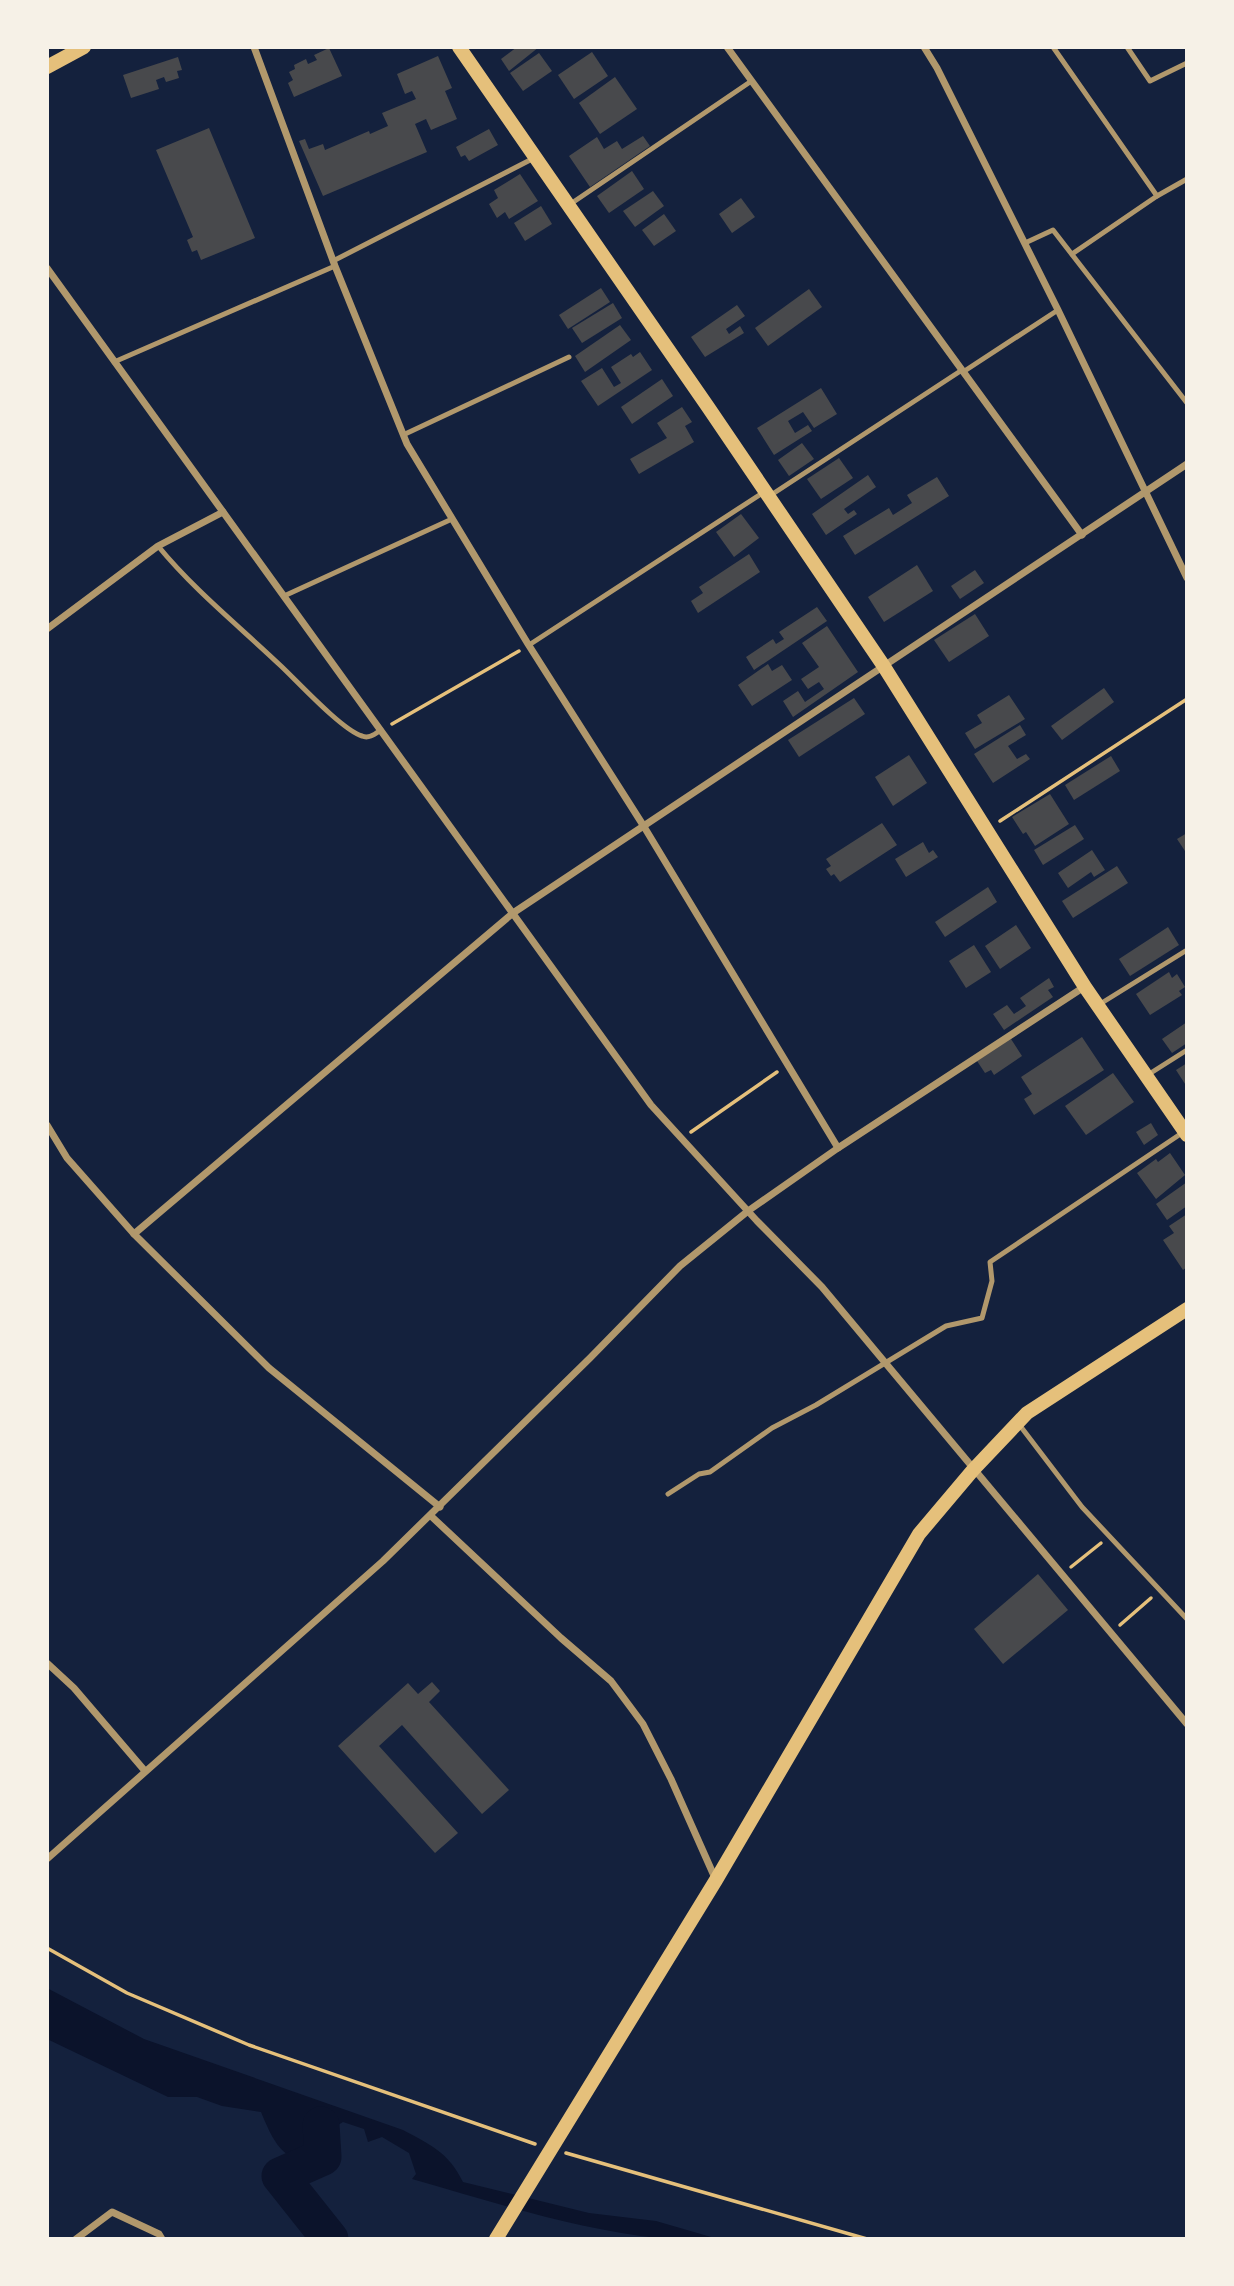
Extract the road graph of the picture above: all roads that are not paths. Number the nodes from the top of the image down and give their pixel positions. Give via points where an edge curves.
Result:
1 (84, 47) edge
2 (254, 47) edge
3 (459, 47) edge
4 (727, 47) edge
5 (924, 47) edge
6 (1053, 47) edge
7 (1127, 47) edge
8 (1187, 63) edge
9 (47, 67) edge
10 (750, 82) junction
11 (536, 158) junction
12 (1187, 179) edge
13 (1157, 196) junction
14 (569, 205) junction
15 (1025, 243) junction
16 (1072, 254) junction
17 (334, 264) junction
18 (47, 268) edge
19 (1058, 310) junction
20 (569, 357) dead end
21 (114, 362) junction
22 (962, 371) junction
23 (1187, 402) edge
24 (403, 435) junction
25 (1187, 464) edge
26 (1146, 491) junction
27 (767, 494) junction
28 (223, 512) junction
29 (453, 519) junction
30 (1082, 535) junction
31 (158, 546) junction
32 (1187, 578) edge
33 (284, 596) junction
34 (47, 629) edge
35 (529, 645) junction
36 (883, 666) junction
37 (381, 730) junction
38 (643, 825) junction
39 (513, 913) junction
40 (1187, 950) edge
41 (1085, 987) junction
42 (1098, 1005) junction
43 (1187, 1050) edge
44 (1146, 1076) junction
45 (47, 1125) edge
46 (1186, 1133) edge
47 (838, 1148) junction
48 (748, 1211) junction
49 (134, 1234) junction
50 (1187, 1309) edge
51 (885, 1362) junction
52 (1018, 1423) junction
53 (973, 1470) junction
54 (668, 1494) dead end
55 (440, 1507) junction
56 (431, 1516) junction
57 (1187, 1619) edge
58 (47, 1663) edge
59 (1187, 1724) edge
60 (145, 1770) junction
61 (47, 1859) edge
62 (716, 1881) junction
63 (499, 2235) edge
64 (76, 2239) edge
65 (162, 2239) edge

1 - 9 main road
2 - 17 street
3 - 11 main road
4 - 10 street
5 - 15 street
6 - 13 lane
7 - 8 lane via 1150,81
10 - 14 lane
10 - 22 street
11 - 14 main road
11 - 17 lane
12 - 13 lane
13 - 16 lane
14 - 27 main road
15 - 16 lane via 1053,230
15 - 19 street
16 - 23 lane
17 - 21 lane
17 - 24 street
18 - 21 street
19 - 22 lane
19 - 26 street
20 - 24 lane
21 - 28 street
22 - 27 lane
22 - 30 street
24 - 29 street
25 - 26 street
26 - 30 street
26 - 32 street
27 - 35 lane
27 - 36 main road
28 - 31 street
28 - 33 street
29 - 33 lane
29 - 35 street
30 - 36 street
31 - 34 street
31 - 37 lane via 182,576 331,714 360,736
33 - 37 street
35 - 38 street
36 - 38 street
36 - 41 main road
37 - 39 street
38 - 39 street
38 - 47 street
39 - 48 street via 626,1072
39 - 49 street
40 - 42 lane
41 - 42 main road
41 - 47 street
42 - 44 main road
43 - 44 lane
44 - 46 main road
45 - 49 street via 67,1158
46 - 51 lane via 990,1262 992,1281 982,1318 946,1326
47 - 48 street
48 - 51 street via 822,1287
48 - 55 street via 680,1266
49 - 55 street via 269,1368
50 - 52 main road
51 - 53 street
51 - 54 lane
52 - 53 main road
52 - 57 lane via 1082,1507
53 - 59 street
53 - 62 main road via 919,1534
55 - 56 street
56 - 60 street
56 - 62 street via 611,1681 643,1724
58 - 60 street via 75,1688
60 - 61 street
62 - 63 main road
64 - 65 street via 112,2211

